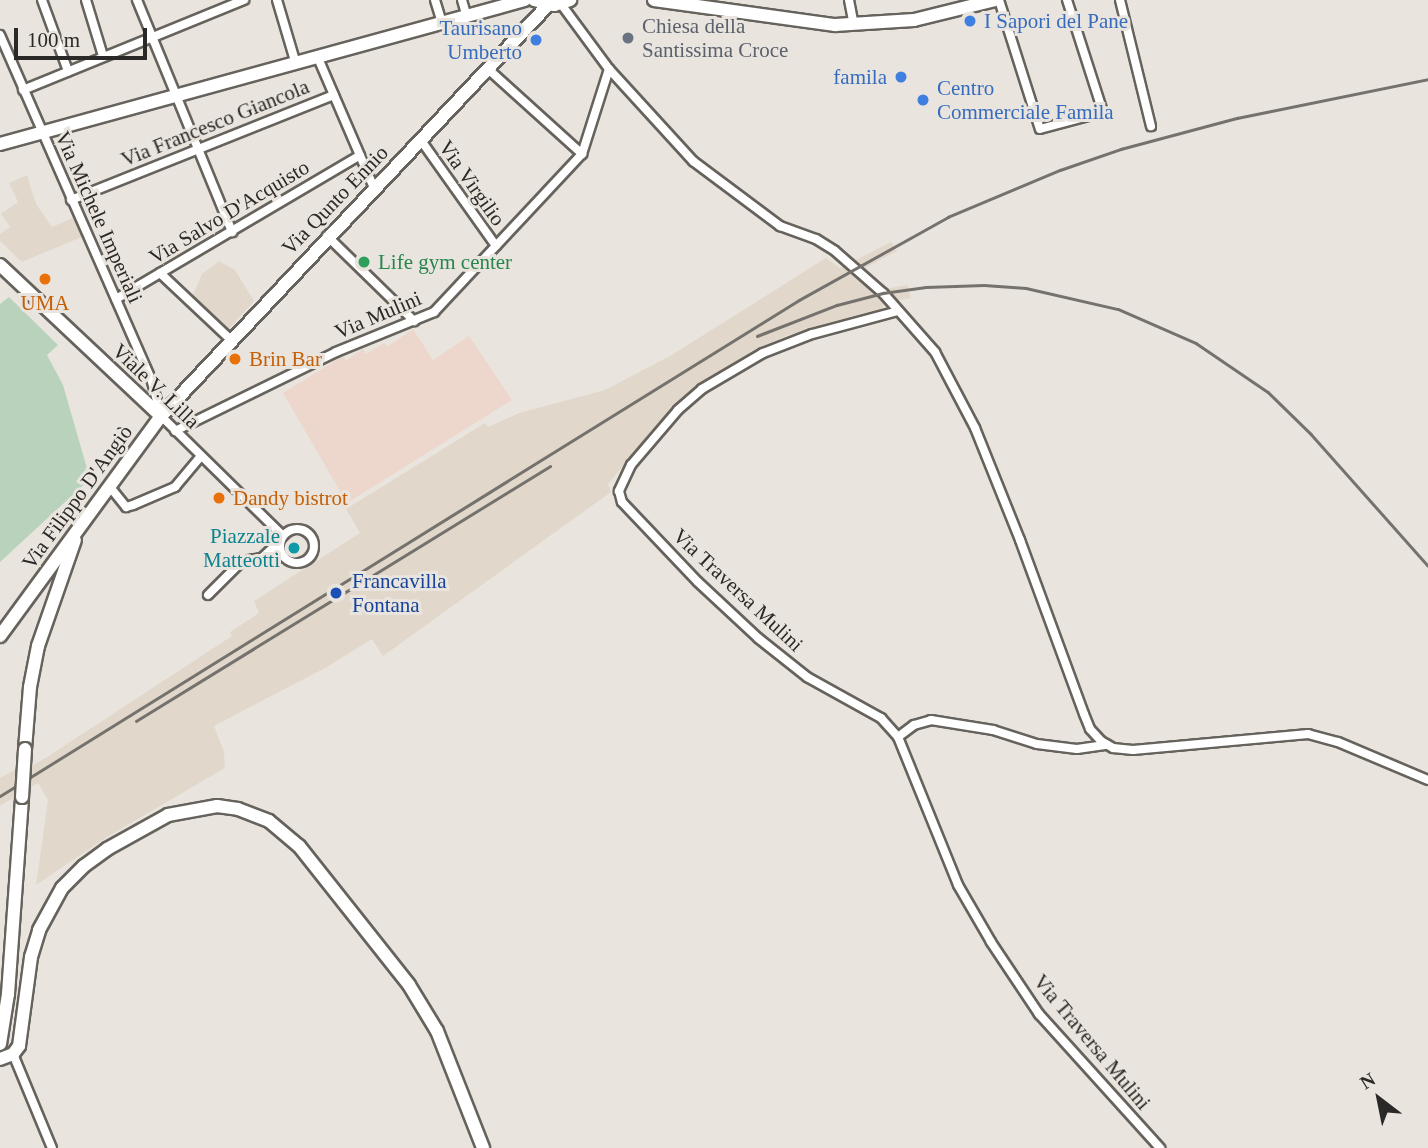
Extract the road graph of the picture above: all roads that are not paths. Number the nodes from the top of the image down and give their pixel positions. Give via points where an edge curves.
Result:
1 (41, 0) edge
2 (86, 0) edge
3 (137, 0) edge
4 (244, 0) edge
5 (278, 0) edge
6 (435, 0) edge
7 (462, 0) edge
8 (525, 0) edge
9 (534, 0) edge
10 (654, 0) edge
11 (849, 0) edge
12 (997, 0) edge
13 (1067, 0) edge
14 (1120, 0) edge
15 (555, 6) edge
16 (467, 17) junction
17 (442, 23) junction
18 (854, 25) junction
19 (0, 35) edge
20 (152, 37) junction
21 (103, 56) junction
22 (318, 58) junction
23 (296, 64) junction
24 (488, 69) junction
25 (609, 69) junction
26 (68, 71) junction
27 (23, 90) junction
28 (334, 95) junction
29 (175, 97) junction
30 (1151, 126) dead end
31 (42, 132) junction
32 (420, 139) junction
33 (0, 144) edge
34 (196, 149) junction
35 (360, 155) junction
36 (582, 155) junction
37 (374, 188) junction
38 (71, 200) junction
39 (232, 232) junction
40 (327, 236) junction
41 (496, 246) junction
42 (1, 267) edge
43 (160, 274) junction
44 (116, 299) junction
45 (898, 311) junction
46 (414, 321) junction
47 (230, 339) junction
48 (161, 416) junction
49 (175, 431) junction
50 (201, 456) junction
51 (110, 487) junction
52 (77, 533) junction
53 (282, 538) junction
54 (208, 595) dead end
55 (0, 636) edge
56 (898, 737) junction
57 (1107, 745) junction
58 (1428, 780) edge
59 (0, 1044) edge
60 (13, 1054) junction
61 (0, 1059) edge
62 (52, 1148) edge
63 (483, 1148) edge
64 (1160, 1148) edge

1 - 26 street
2 - 21 street
3 - 20 street
4 - 20 street
5 - 23 street
6 - 17 street
7 - 16 street
8 - 16 main road
9 - 15 main road
10 - 18 main road
11 - 18 street
12 - 13 street via 1040,129 1103,113
12 - 18 main road via 914,20
14 - 30 street
15 - 24 main road, Via Qunto Ennio
15 - 25 street
16 - 17 main road
17 - 22 main road
19 - 27 street, Via Michele Imperiali
20 - 21 street
20 - 29 street
21 - 26 street
22 - 23 main road
22 - 28 street
23 - 29 main road
24 - 32 main road, Via Qunto Ennio
24 - 36 street
25 - 36 street, Via Mulini
25 - 45 street via 693,161 780,226 835,251
26 - 27 street
27 - 31 street, Via Michele Imperiali
28 - 34 street, Via Francesco Giancola
28 - 35 street
29 - 31 main road
29 - 34 street
31 - 33 main road
31 - 38 street, Via Michele Imperiali
32 - 37 main road, Via Qunto Ennio
32 - 41 street, Via Virgilio
34 - 38 street, Via Francesco Giancola
34 - 39 street
35 - 37 street
35 - 39 street, Via Salvo D'Acquisto
36 - 41 street, Via Mulini
37 - 40 main road, Via Qunto Ennio
38 - 44 street, Via Michele Imperiali
39 - 43 street, Via Salvo D'Acquisto
40 - 46 street
40 - 47 main road, Via Qunto Ennio
41 - 46 street, Via Mulini via 434,312
42 - 48 main road, Viale V. Lilla
43 - 44 street, Via Salvo D'Acquisto
43 - 47 street
44 - 48 street, Via Michele Imperiali via 152,382
45 - 56 street, Via Traversa Mulini via 763,352 720,377 678,410 631,465 619,491 622,502 758,638 807,677 881,718
45 - 57 street via 936,352 958,393 1020,540 1087,723
46 - 49 street, Via Mulini via 336,352
47 - 48 main road, Via Qunto Ennio
48 - 49 street, Viale V. Lilla
48 - 51 main road, Via Filippo D'Angiò
49 - 50 street, Viale V. Lilla
50 - 51 street via 175,487 126,508
50 - 53 street, Viale V. Lilla
51 - 52 main road, Via Filippo D'Angiò
52 - 55 main road, Via Filippo D'Angiò
52 - 59 main road, bridge via 38,646 30,687 8,993
53 - 53 street via 281,552 293,563 304,562 313,554 313,538 304,530 293,529
53 - 54 street via 262,558 242,561
56 - 57 street via 931,720 993,730 1037,744 1077,749
56 - 64 street, Via Traversa Mulini via 958,885 991,942 1039,1014
57 - 58 street via 1121,750 1162,749 1308,733
60 - 61 main road
60 - 62 street
60 - 63 main road via 19,1046 35,943 62,888 107,849 168,815 217,806 239,809 269,821 299,846 410,985 437,1031

